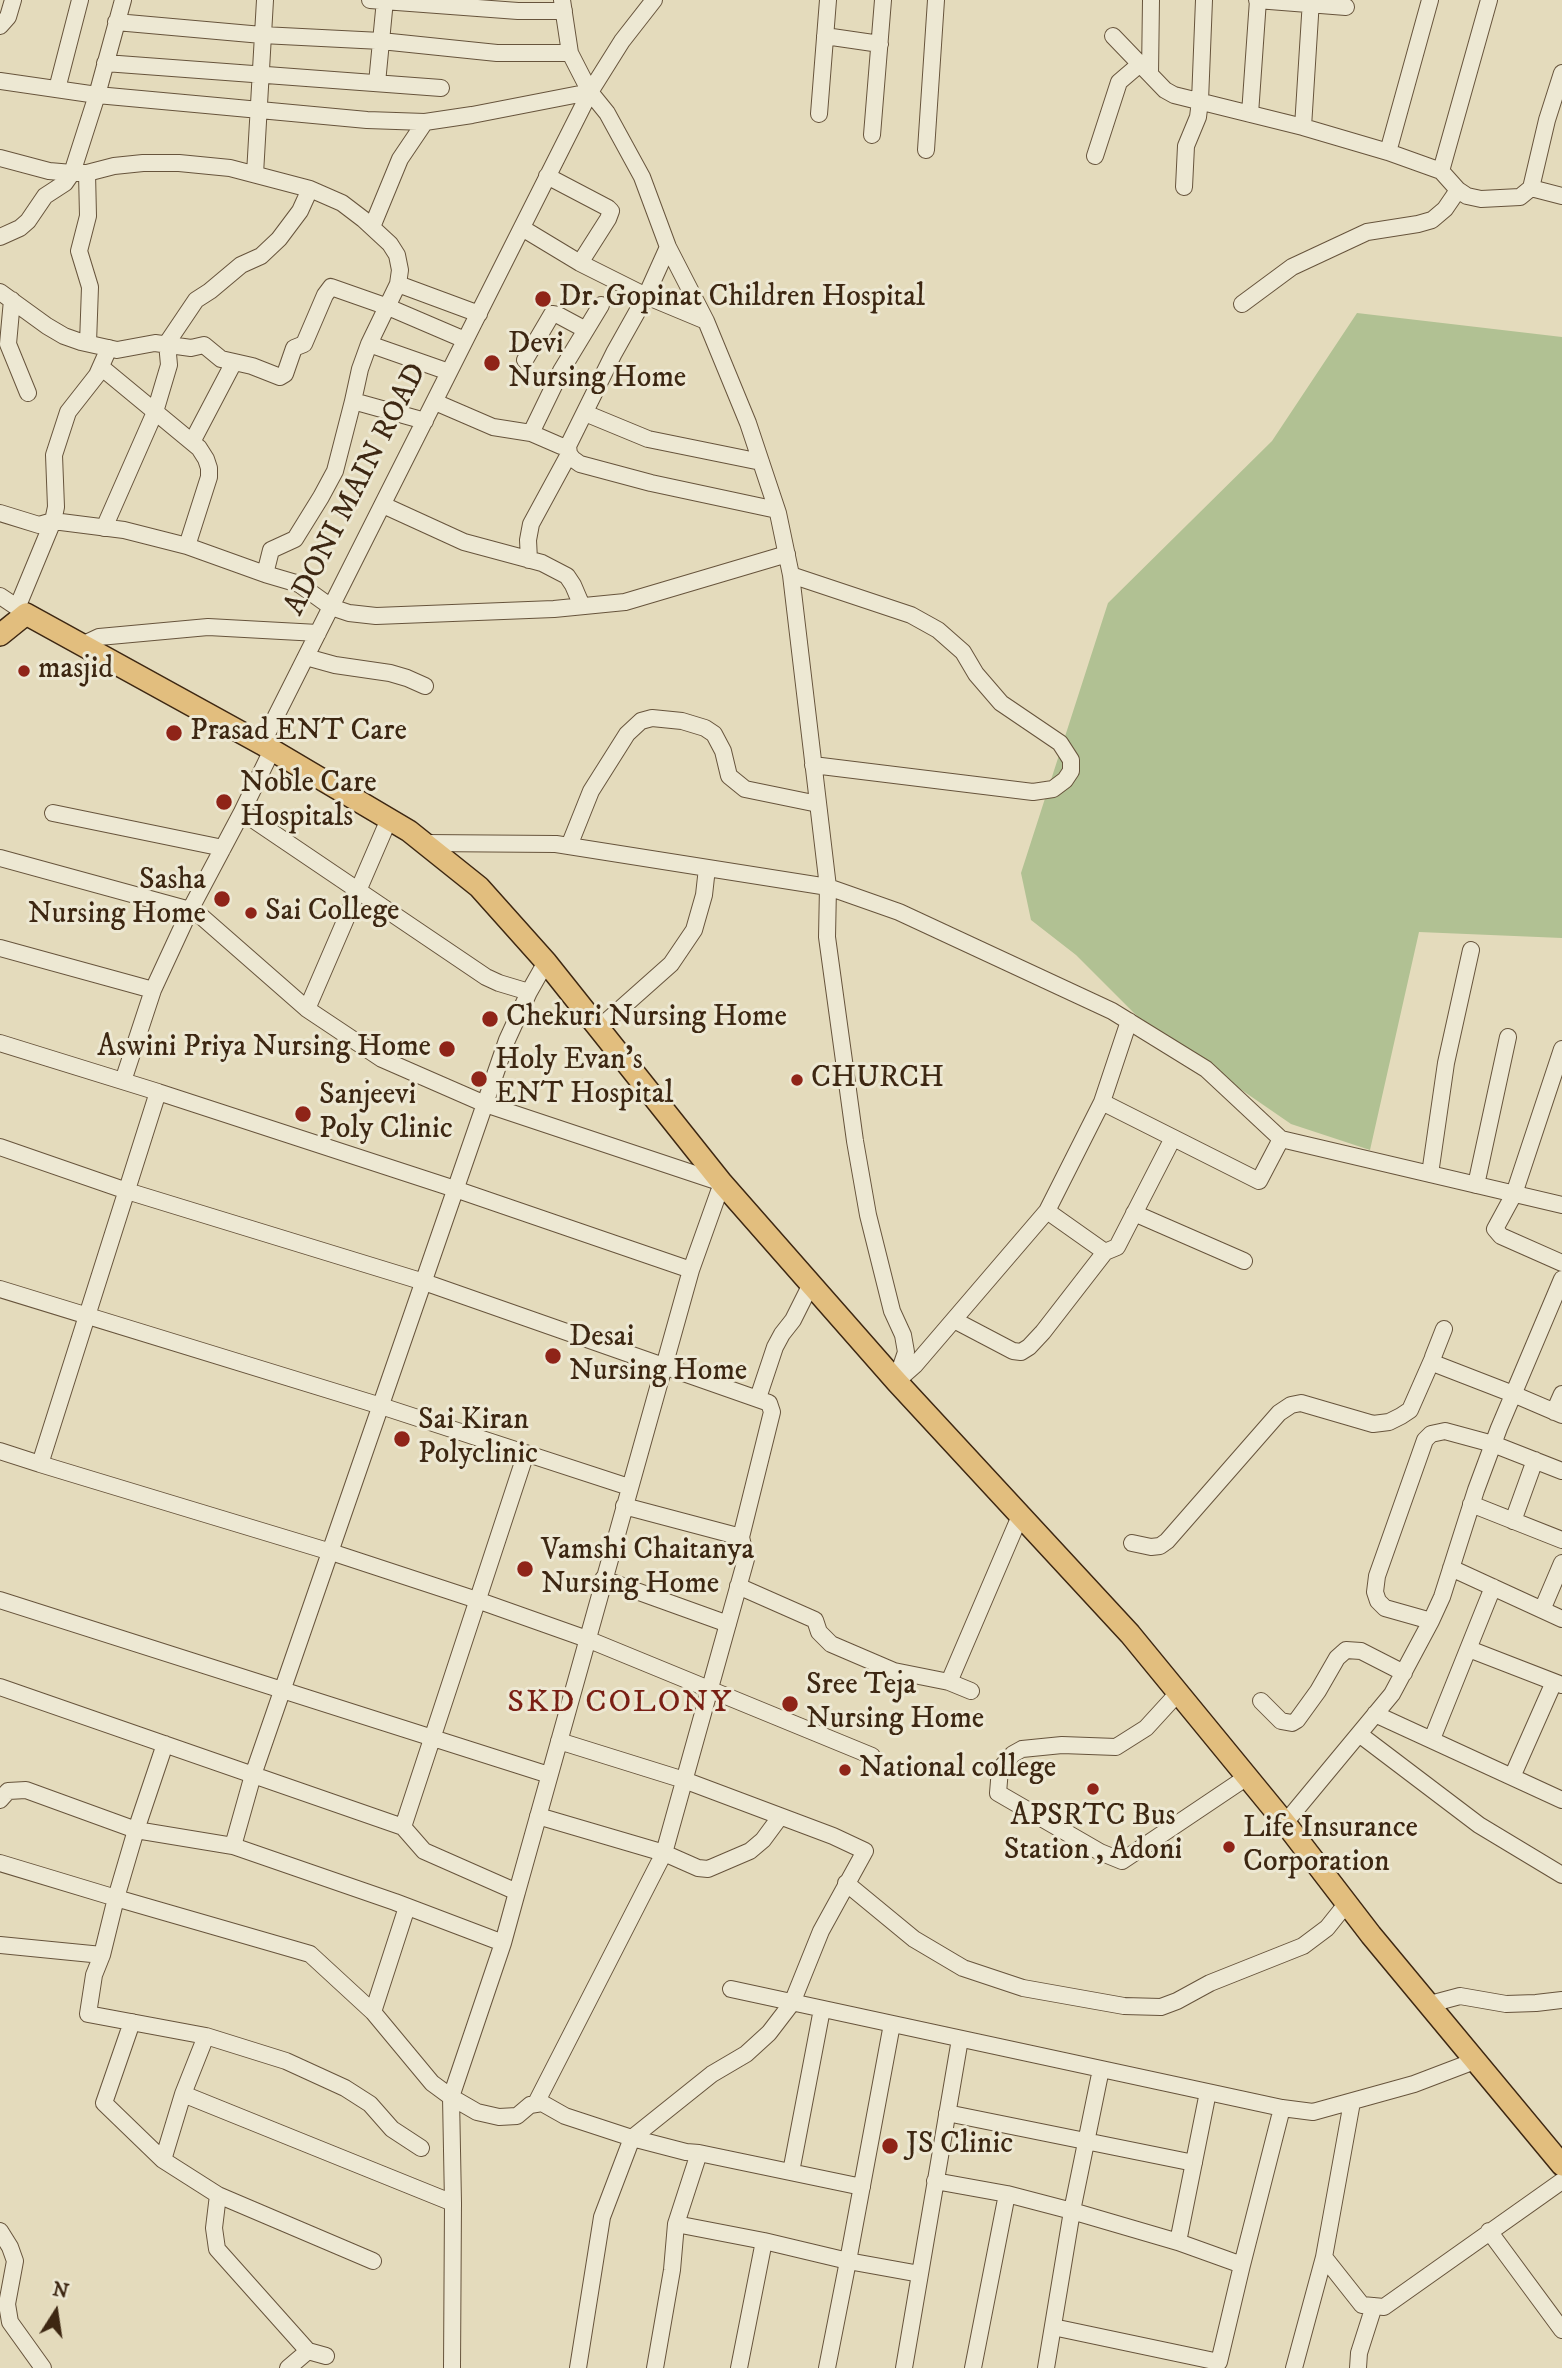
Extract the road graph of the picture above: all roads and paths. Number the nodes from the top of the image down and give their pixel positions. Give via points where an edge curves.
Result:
1 (13, 0) edge
2 (80, 0) edge
3 (123, 0) edge
4 (265, 0) edge
5 (370, 0) edge
6 (385, 0) edge
7 (654, 0) edge
8 (828, 0) edge
9 (883, 0) edge
10 (936, 0) edge
11 (1151, 0) edge
12 (1204, 0) edge
13 (1258, 0) edge
14 (1430, 0) edge
15 (1489, 0) edge
16 (1311, 2) edge
17 (563, 6) edge
18 (1346, 7) dead end
19 (116, 22) junction
20 (0, 26) edge
21 (262, 35) junction
22 (825, 36) junction
23 (1113, 36) dead end
24 (381, 41) junction
25 (880, 44) junction
26 (570, 53) junction
27 (105, 63) junction
28 (1145, 69) junction
29 (1562, 73) edge
30 (260, 75) junction
31 (0, 80) edge
32 (377, 83) junction
33 (441, 88) dead end
34 (57, 89) junction
35 (590, 92) junction
36 (97, 95) junction
37 (1200, 101) junction
38 (259, 109) junction
39 (819, 114) dead end
40 (1250, 114) junction
41 (425, 122) junction
42 (1555, 123) edge
43 (1303, 127) junction
44 (872, 135) dead end
45 (926, 150) dead end
46 (1388, 152) junction
47 (1095, 156) dead end
48 (0, 158) edge
49 (1441, 171) junction
50 (79, 173) junction
51 (255, 174) junction
52 (547, 176) junction
53 (1184, 187) dead end
54 (1531, 188) junction
55 (310, 189) junction
56 (1458, 190) junction
57 (1562, 197) edge
58 (372, 227) junction
59 (522, 228) junction
60 (0, 237) edge
61 (668, 247) junction
62 (580, 263) junction
63 (398, 284) junction
64 (6, 296) edge
65 (646, 296) junction
66 (1242, 304) dead end
67 (601, 305) dead end
68 (387, 307) junction
69 (479, 314) junction
70 (706, 321) junction
71 (586, 330) junction
72 (465, 340) junction
73 (4, 342) edge
74 (88, 343) junction
75 (167, 343) junction
76 (369, 344) junction
77 (110, 348) junction
78 (525, 360) dead end
79 (234, 362) junction
80 (101, 367) junction
81 (449, 372) junction
82 (28, 393) dead end
83 (353, 401) junction
84 (435, 401) junction
85 (155, 412) junction
86 (585, 413) junction
87 (425, 421) junction
88 (531, 433) junction
89 (192, 442) junction
90 (569, 450) junction
91 (761, 462) junction
92 (383, 505) junction
93 (777, 510) junction
94 (0, 513) edge
95 (53, 521) junction
96 (104, 528) junction
97 (187, 546) junction
98 (787, 554) junction
99 (529, 560) junction
100 (265, 574) junction
101 (791, 575) junction
102 (0, 596) edge
103 (582, 606) junction
104 (331, 607) junction
105 (22, 611) junction
106 (318, 634) junction
107 (0, 635) edge
108 (82, 645) junction
109 (306, 657) junction
110 (425, 687) dead end
111 (267, 747) junction
112 (813, 765) junction
113 (818, 804) junction
114 (242, 812) junction
115 (53, 813) dead end
116 (389, 819) junction
117 (424, 843) junction
118 (569, 846) junction
119 (223, 848) junction
120 (0, 858) edge
121 (707, 868) junction
122 (828, 887) junction
123 (359, 891) junction
124 (190, 910) junction
125 (0, 948) edge
126 (1471, 950) dead end
127 (546, 962) junction
128 (153, 990) junction
129 (529, 992) junction
130 (307, 1009) junction
131 (1129, 1021) junction
132 (599, 1028) junction
133 (1508, 1037) dead end
134 (0, 1043) edge
135 (1562, 1049) edge
136 (122, 1081) junction
137 (158, 1092) junction
138 (1102, 1102) junction
139 (485, 1104) junction
140 (1173, 1138) junction
141 (1281, 1139) junction
142 (0, 1147) edge
143 (1430, 1174) junction
144 (722, 1183) junction
145 (1476, 1185) junction
146 (455, 1189) junction
147 (127, 1191) junction
148 (1514, 1194) junction
149 (1562, 1205) edge
150 (1048, 1211) junction
151 (1134, 1213) junction
152 (1105, 1252) junction
153 (1244, 1261) dead end
154 (1562, 1263) edge
155 (691, 1270) junction
156 (1562, 1279) edge
157 (424, 1282) junction
158 (811, 1284) junction
159 (0, 1289) edge
160 (87, 1316) junction
161 (954, 1320) junction
162 (1444, 1329) dead end
163 (1432, 1360) junction
164 (665, 1365) junction
165 (896, 1381) junction
166 (1513, 1394) junction
167 (1562, 1394) edge
168 (758, 1398) junction
169 (381, 1406) junction
170 (1558, 1413) edge
171 (1493, 1444) junction
172 (0, 1451) edge
173 (526, 1453) junction
174 (1535, 1460) junction
175 (40, 1464) junction
176 (1562, 1471) edge
177 (629, 1487) junction
178 (1471, 1504) junction
179 (624, 1506) junction
180 (1020, 1516) junction
181 (1513, 1521) junction
182 (741, 1537) junction
183 (1562, 1540) edge
184 (1132, 1543) dead end
185 (331, 1552) junction
186 (1562, 1563) edge
187 (1451, 1568) junction
188 (603, 1579) junction
189 (738, 1586) junction
190 (1493, 1587) junction
191 (0, 1600) edge
192 (477, 1600) junction
193 (1542, 1610) junction
194 (1562, 1619) edge
195 (1431, 1621) junction
196 (728, 1624) junction
197 (587, 1639) junction
198 (1469, 1649) junction
199 (1404, 1673) junction
200 (949, 1682) junction
201 (1558, 1684) edge
202 (0, 1687) edge
203 (709, 1689) junction
204 (284, 1691) junction
205 (971, 1691) dead end
206 (1178, 1693) junction
207 (1261, 1700) dead end
208 (1375, 1714) junction
209 (1359, 1734) junction
210 (432, 1738) junction
211 (1432, 1739) junction
212 (559, 1741) junction
213 (165, 1744) junction
214 (872, 1756) dead end
215 (253, 1775) junction
216 (549, 1775) junction
217 (1247, 1777) junction
218 (1512, 1777) junction
219 (684, 1780) junction
220 (0, 1800) edge
221 (1562, 1800) edge
222 (538, 1816) junction
223 (780, 1817) junction
224 (1285, 1823) junction
225 (403, 1827) junction
226 (136, 1830) junction
227 (233, 1846) junction
228 (664, 1853) junction
229 (0, 1863) edge
230 (1562, 1875) edge
231 (846, 1884) junction
232 (517, 1892) junction
233 (116, 1898) junction
234 (1346, 1903) junction
235 (407, 1907) junction
236 (503, 1943) junction
237 (0, 1945) edge
238 (102, 1955) junction
239 (731, 1989) dead end
240 (1562, 2000) edge
241 (792, 2003) junction
242 (1430, 2004) junction
243 (822, 2009) junction
244 (373, 2012) junction
245 (132, 2022) junction
246 (892, 2024) junction
247 (206, 2036) junction
248 (960, 2039) junction
249 (1476, 2060) junction
250 (1101, 2068) junction
251 (1208, 2092) junction
252 (183, 2094) junction
253 (451, 2097) junction
254 (1352, 2102) junction
255 (536, 2103) junction
256 (1282, 2108) junction
257 (947, 2113) junction
258 (632, 2138) junction
259 (1085, 2142) junction
260 (421, 2148) dead end
261 (699, 2152) junction
262 (163, 2160) junction
263 (1194, 2163) junction
264 (1562, 2165) edge
265 (791, 2172) junction
266 (935, 2181) junction
267 (1562, 2182) edge
268 (862, 2187) junction
269 (1007, 2194) junction
270 (218, 2195) junction
271 (453, 2203) junction
272 (1072, 2211) junction
273 (676, 2224) junction
274 (0, 2231) edge
275 (1489, 2231) junction
276 (764, 2241) junction
277 (1178, 2242) junction
278 (1324, 2257) junction
279 (373, 2261) dead end
280 (848, 2261) junction
281 (1242, 2265) junction
282 (920, 2274) junction
283 (1374, 2306) junction
284 (1052, 2328) junction
285 (1562, 2330) edge
286 (308, 2351) junction
287 (326, 2356) dead end
288 (1358, 2360) edge
289 (1218, 2365) edge
290 (43, 2368) edge
291 (288, 2368) edge
292 (453, 2368) edge
293 (578, 2368) edge
294 (655, 2368) edge
295 (739, 2368) edge
296 (827, 2368) edge
297 (904, 2368) edge
298 (973, 2368) edge
299 (1046, 2368) edge
300 (1294, 2368) edge
301 (1372, 2368) edge

1 - 20 street
2 - 34 street
3 - 19 street
4 - 21 street
5 - 6 street
6 - 17 street via 518,11
6 - 24 street
7 - 35 street, ADONI MAIN ROAD
8 - 22 street
9 - 25 street
10 - 45 street
11 - 28 street
12 - 37 street
13 - 16 street
13 - 40 street
14 - 46 street
15 - 49 street
16 - 18 street
16 - 43 street
17 - 26 street
19 - 21 street
19 - 27 street
21 - 24 street
21 - 30 street
22 - 25 street
22 - 39 street
23 - 28 street
24 - 26 street via 497,53
24 - 32 street
25 - 44 street
26 - 35 street
27 - 30 street
27 - 36 street
28 - 37 street via 1174,96
28 - 47 street via 1119,82
29 - 42 street
30 - 32 street
30 - 38 street
31 - 34 street
32 - 33 street
34 - 36 street
35 - 41 street
35 - 52 street, ADONI MAIN ROAD
35 - 61 street via 628,148
36 - 38 street
36 - 50 street
37 - 40 street
37 - 53 street via 1186,146
38 - 41 street
38 - 51 street
40 - 43 street
41 - 58 street via 400,159
42 - 54 street
43 - 46 street
46 - 49 street
48 - 50 street via 49,171
49 - 56 street
50 - 51 street via 179,163
50 - 60 street via 46,196 20,228
50 - 74 street via 88,216 79,251 89,287
51 - 55 street
52 - 59 street, ADONI MAIN ROAD
52 - 62 street via 611,212
54 - 56 street via 1520,197 1503,199 1481,199
54 - 57 street
55 - 58 street via 342,203
55 - 75 street via 279,239 196,299
56 - 66 street via 1432,220 1367,232 1292,267
58 - 63 street via 397,256
59 - 62 street
59 - 69 street, ADONI MAIN ROAD
61 - 65 street
61 - 70 street
62 - 65 street
63 - 68 street
63 - 69 street
64 - 73 street
64 - 74 street via 64,336
65 - 70 street
65 - 86 street
67 - 71 street
68 - 72 street
68 - 76 street
68 - 79 street via 331,288 304,344 294,348 283,376
69 - 72 street, ADONI MAIN ROAD
70 - 91 street
71 - 78 street via 552,314
71 - 88 street
72 - 81 street, ADONI MAIN ROAD
73 - 82 street
74 - 77 street
75 - 77 street
75 - 79 street via 191,348 204,345 217,357
75 - 85 street via 169,365
76 - 81 street
76 - 83 street
77 - 80 street
79 - 89 street
80 - 85 street
80 - 95 street via 68,412 54,455
81 - 84 street, ADONI MAIN ROAD
83 - 87 street
83 - 100 street via 335,471 295,539 271,550
84 - 87 street, ADONI MAIN ROAD
84 - 88 street via 493,427
85 - 89 street
85 - 96 street
86 - 90 street
86 - 91 street via 648,439
87 - 92 street, ADONI MAIN ROAD
88 - 90 street
89 - 97 street via 209,467 209,477
90 - 93 street via 580,464
90 - 99 street via 531,524
91 - 93 street
92 - 99 street via 464,542
92 - 104 street, ADONI MAIN ROAD
93 - 98 street
94 - 95 street via 39,525
95 - 96 street
95 - 105 street
96 - 97 street
97 - 100 street
98 - 101 street
98 - 103 street via 625,602
99 - 103 street via 567,576
100 - 104 street via 299,584
101 - 112 street
101 - 112 street via 911,615 939,631 963,652 1001,703 1060,743 1071,771 1053,789 1033,792
102 - 105 street
103 - 104 street via 376,616
104 - 106 street, ADONI MAIN ROAD
105 - 107 main road
105 - 108 main road
106 - 108 street via 208,627 99,637
106 - 109 street, ADONI MAIN ROAD
108 - 111 main road
109 - 110 street via 390,673
109 - 111 street, ADONI MAIN ROAD
111 - 114 street, ADONI MAIN ROAD
111 - 116 main road
112 - 113 street
113 - 118 street via 744,789 729,776 723,751 705,727 652,718 627,734 591,791
113 - 122 street
114 - 119 street, ADONI MAIN ROAD
114 - 123 street
115 - 119 street
116 - 117 main road
116 - 123 street
117 - 118 street
117 - 127 main road via 479,887
118 - 121 street
119 - 124 street, ADONI MAIN ROAD
120 - 124 street
121 - 122 street
121 - 132 street via 694,930 671,964
122 - 131 street via 899,912
122 - 165 street via 827,937 855,1141 868,1215 906,1352
123 - 129 street via 486,977
123 - 130 street
124 - 128 street, ADONI MAIN ROAD
124 - 130 street
125 - 128 street
126 - 143 street via 1446,1063
127 - 129 street
127 - 132 main road
128 - 136 street, ADONI MAIN ROAD
129 - 139 street
130 - 139 street via 382,1059
131 - 138 street
131 - 141 street via 1206,1069
132 - 144 main road
133 - 145 street
134 - 136 street
135 - 148 street
136 - 137 street
137 - 146 street
137 - 147 street
138 - 140 street
138 - 150 street
139 - 144 street
139 - 146 street
140 - 141 street via 1259,1181
140 - 151 street
141 - 143 street
142 - 147 street
143 - 145 street
144 - 155 street
144 - 158 main road
145 - 148 street
146 - 155 street
146 - 157 street
147 - 157 street
147 - 160 street
148 - 149 street
148 - 154 street via 1497,1223 1497,1233
150 - 152 street
150 - 161 street
151 - 152 street via 1116,1247
151 - 153 street
152 - 161 street via 1043,1332 1021,1352
155 - 164 street
156 - 166 street
157 - 164 street
157 - 169 street
158 - 165 main road
158 - 168 street via 775,1347
159 - 160 street
160 - 169 street
160 - 175 street
161 - 165 street
162 - 163 street
163 - 166 street
163 - 184 street via 1409,1410 1389,1422 1373,1424 1301,1403 1291,1405 1167,1541 1152,1547
164 - 168 street
164 - 177 street
165 - 180 main road
166 - 170 street
166 - 171 street
167 - 170 street
168 - 182 street via 769,1403 772,1412
169 - 173 street
169 - 185 street
171 - 174 street
171 - 178 street
171 - 195 street via 1445,1431 1425,1440 1377,1576 1375,1591 1385,1608
172 - 175 street
173 - 177 street
173 - 192 street
174 - 176 street
174 - 181 street
175 - 185 street
177 - 179 street
178 - 181 street
178 - 187 street
179 - 182 street
179 - 188 street
180 - 200 street
180 - 206 main road
181 - 183 street
182 - 189 street via 746,1559
185 - 192 street
185 - 204 street
186 - 193 street
187 - 190 street
187 - 195 street
188 - 196 street
188 - 197 street
189 - 196 street
189 - 200 street via 815,1620 831,1644 894,1671
190 - 193 street
190 - 198 street
191 - 204 street
192 - 197 street
192 - 210 street
193 - 194 street
195 - 199 street
196 - 203 street
197 - 203 street
197 - 212 street
198 - 201 street
198 - 211 street
199 - 207 street via 1361,1651 1346,1650 1292,1723 1281,1721
199 - 208 street
200 - 205 street
201 - 218 street
202 - 213 street
203 - 214 street
203 - 219 street
204 - 210 street
204 - 215 street
206 - 217 main road
206 - 217 street via 1146,1728 1116,1747 1022,1749 1000,1769 998,1793 1122,1861
208 - 209 street
208 - 211 street
209 - 224 street
209 - 230 street via 1479,1825
210 - 216 street
210 - 225 street
211 - 218 street
212 - 216 street
212 - 219 street
213 - 215 street
213 - 226 street
215 - 225 street
215 - 227 street
216 - 222 street
217 - 224 main road
218 - 221 street
219 - 223 street
219 - 228 street
220 - 226 street via 8,1791 26,1790
222 - 228 street
222 - 232 street
223 - 228 street via 750,1851 719,1866 698,1868
223 - 231 street via 865,1851
224 - 234 main road
225 - 232 street via 424,1852
226 - 227 street
226 - 233 street
227 - 235 street
228 - 255 street
229 - 233 street
231 - 234 street via 914,1939 963,1968 1023,1988 1124,2007 1161,2007 1303,1946 1327,1927
231 - 241 street
232 - 236 street
233 - 238 street
233 - 244 street via 310,1954
234 - 242 main road
235 - 236 street
235 - 244 street
236 - 253 street
237 - 238 street
238 - 245 street via 88,2014
239 - 241 street
240 - 242 street via 1506,2004 1460,1996
241 - 243 street
241 - 258 street via 746,2054 712,2074
242 - 249 main road
243 - 246 street
243 - 265 street
244 - 253 street via 432,2083
245 - 247 street
245 - 262 street via 104,2103
246 - 248 street
246 - 268 street
247 - 252 street
247 - 260 street via 286,2061 345,2088
248 - 250 street
248 - 257 street
249 - 254 street
249 - 264 main road
250 - 251 street
250 - 259 street
251 - 256 street
251 - 263 street
252 - 262 street
252 - 271 street
253 - 255 street via 477,2112 499,2117 517,2116
253 - 271 street
254 - 256 street via 1313,2112
254 - 278 street
255 - 258 street
256 - 281 street
257 - 259 street
257 - 266 street
258 - 261 street
258 - 293 street via 602,2217
259 - 263 street
259 - 272 street
261 - 265 street
261 - 273 street
262 - 270 street
263 - 277 street
265 - 268 street
266 - 269 street
266 - 282 street
267 - 275 street
268 - 280 street
269 - 272 street
269 - 298 street
270 - 279 street
270 - 286 street via 217,2249
271 - 292 street
272 - 277 street
272 - 284 street
273 - 276 street
273 - 294 street
274 - 290 street via 15,2262 7,2304 10,2322
275 - 283 street via 1384,2307
275 - 285 street
276 - 280 street
276 - 295 street
277 - 281 street
278 - 283 street via 1362,2305
278 - 300 street
280 - 282 street
280 - 296 street
281 - 289 street
282 - 297 street
283 - 288 street
284 - 289 street
284 - 299 street
286 - 287 street
286 - 291 street
288 - 301 street

